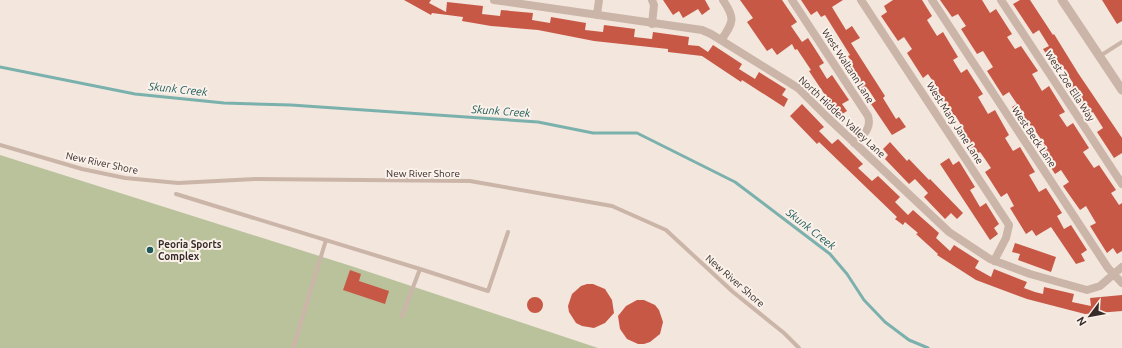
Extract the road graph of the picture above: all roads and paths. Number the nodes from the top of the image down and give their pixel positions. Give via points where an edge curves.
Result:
1 (494, 0) edge
2 (599, 0) edge
3 (652, 0) edge
4 (723, 0) edge
5 (792, 0) edge
6 (932, 0) edge
7 (1001, 0) edge
8 (1062, 0) edge
9 (507, 1) edge
10 (865, 1) edge
11 (596, 15) junction
12 (652, 24) junction
13 (722, 39) junction
14 (1122, 42) edge
15 (1099, 56) junction
16 (1122, 90) edge
17 (854, 143) junction
18 (0, 145) edge
19 (1122, 184) edge
20 (176, 194) dead end
21 (508, 232) dead end
22 (326, 240) junction
23 (994, 261) junction
24 (1122, 267) edge
25 (420, 269) junction
26 (1114, 275) junction
27 (1122, 283) edge
28 (402, 316) dead end
29 (293, 348) edge
30 (799, 348) edge

1 - 9 street, North Hidden Valley Lane
2 - 11 street
3 - 12 street
4 - 13 street via 732,15 732,23
5 - 17 street, West Waltann Lane via 868,116 868,129
6 - 26 street, West Beck Lane
7 - 19 street, West Zoe Ella Way
8 - 15 street
9 - 11 street, North Hidden Valley Lane
10 - 23 street, West Mary Jane Lane via 1009,225 1006,238
11 - 12 street, North Hidden Valley Lane
12 - 13 street, North Hidden Valley Lane via 702,30
13 - 17 street, North Hidden Valley Lane via 798,88
14 - 15 lane
15 - 16 street
17 - 23 street, North Hidden Valley Lane via 949,232
18 - 30 lane, New River Shore via 82,169 125,178 178,183 255,179 470,181 612,206 666,230
20 - 22 lane
21 - 25 lane via 488,291
22 - 25 lane
22 - 29 lane
23 - 26 street, North Hidden Valley Lane via 1088,290 1100,286
24 - 26 street, North Hidden Valley Lane
25 - 28 lane
26 - 27 street, West Beck Lane

